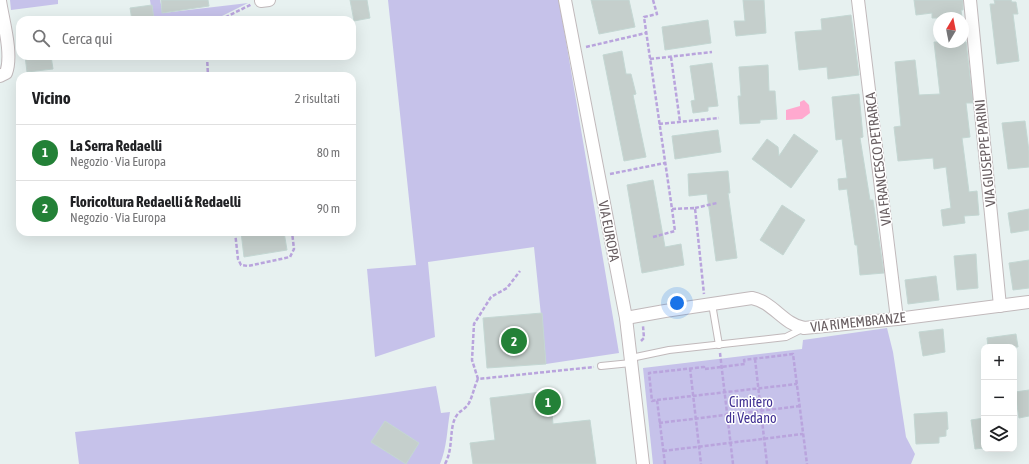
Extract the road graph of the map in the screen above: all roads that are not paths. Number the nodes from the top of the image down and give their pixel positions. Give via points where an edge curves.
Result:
1 (565, 0) edge
2 (858, 0) edge
3 (970, 0) edge
4 (0, 1) edge
5 (3, 74) edge
6 (1029, 302) edge
7 (708, 304) junction
8 (1000, 306) junction
9 (626, 318) junction
10 (897, 319) junction
11 (804, 328) junction
12 (719, 345) junction
13 (631, 360) junction
14 (601, 366) road end
15 (643, 464) edge

1 - 9 street, VIA EUROPA
2 - 10 street, VIA FRANCESCO PETRARCA
3 - 8 street, VIA GIUSEPPE PARINI
4 - 5 street via 9,56 9,66
6 - 8 street, VIA RIMEMBRANZE
7 - 9 street, VIA RIMEMBRANZE
7 - 11 street, VIA RIMEMBRANZE via 747,298 758,299 768,304 788,322
7 - 12 lane
8 - 10 street, VIA RIMEMBRANZE
9 - 13 street, VIA EUROPA
10 - 11 street, VIA RIMEMBRANZE
11 - 12 lane via 786,337
12 - 13 lane via 668,350
13 - 14 lane
13 - 15 street, VIA EUROPA

